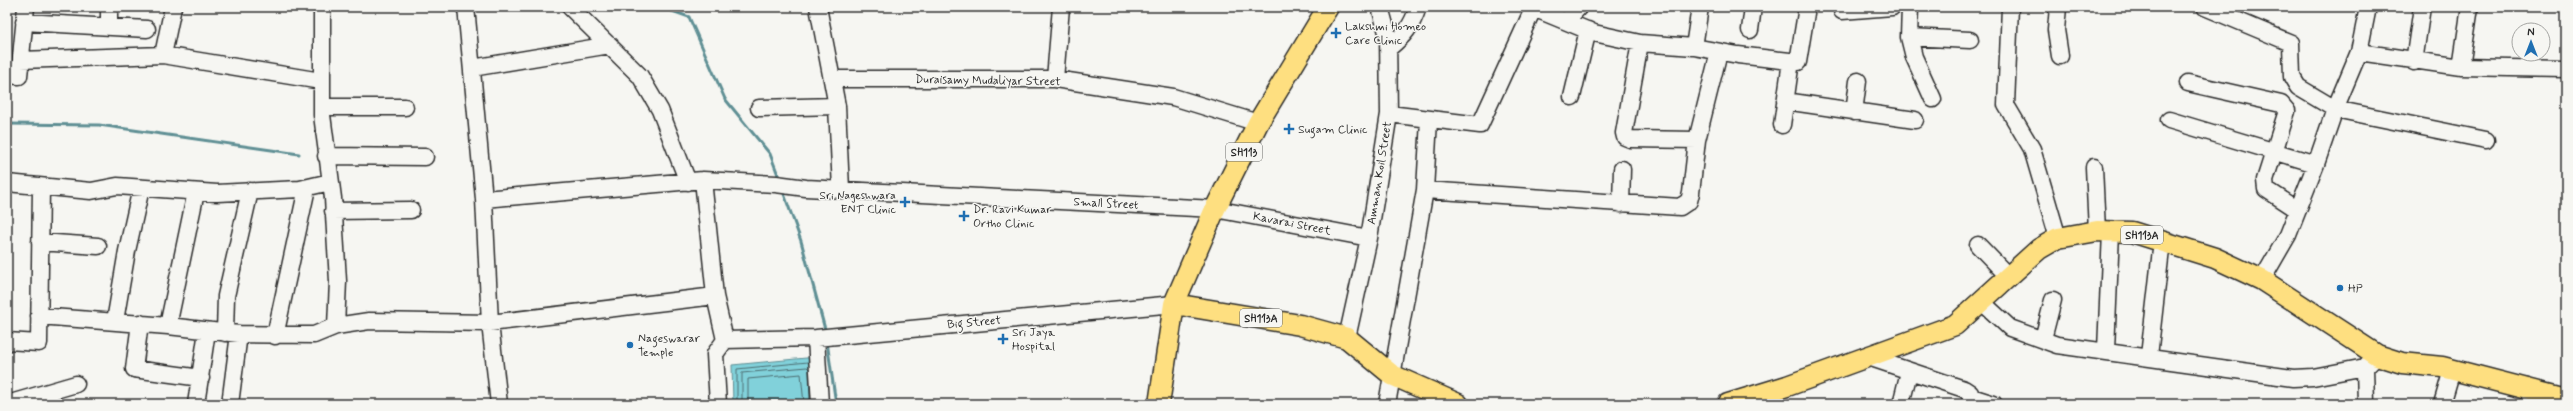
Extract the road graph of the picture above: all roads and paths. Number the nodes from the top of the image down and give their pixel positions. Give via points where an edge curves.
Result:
1 (109, 7) edge
2 (172, 7) edge
3 (322, 7) edge
4 (466, 7) edge
5 (570, 7) edge
6 (818, 7) edge
7 (1062, 7) edge
8 (1328, 7) edge
9 (1380, 7) edge
10 (1418, 7) edge
11 (1533, 7) edge
12 (1579, 7) edge
13 (1700, 7) edge
14 (1753, 7) edge
15 (1807, 7) edge
16 (1892, 7) edge
17 (1910, 7) edge
18 (2010, 7) edge
19 (2058, 7) edge
20 (2205, 7) edge
21 (2368, 7) edge
22 (2422, 7) edge
23 (2470, 7) edge
24 (1842, 11) dead end
25 (25, 14) edge
26 (1566, 21) junction
27 (109, 27) junction
28 (147, 29) dead end
29 (1588, 30) junction
30 (1750, 30) dead end
31 (1909, 37) junction
32 (1970, 40) dead end
33 (1640, 43) junction
34 (610, 45) junction
35 (1694, 47) junction
36 (1389, 48) junction
37 (1718, 52) junction
38 (2359, 52) junction
39 (163, 55) junction
40 (2060, 56) dead end
41 (21, 60) junction
42 (1791, 61) junction
43 (2414, 62) junction
44 (2461, 67) junction
45 (472, 68) junction
46 (2566, 69) edge
47 (7, 75) edge
48 (833, 79) junction
49 (1055, 80) junction
50 (321, 81) junction
51 (1858, 81) dead end
52 (2188, 83) dead end
53 (1572, 97) dead end
54 (1933, 99) dead end
55 (1785, 101) junction
56 (836, 106) junction
57 (323, 107) junction
58 (405, 107) dead end
59 (759, 108) dead end
60 (2335, 109) junction
61 (1854, 112) junction
62 (1389, 114) junction
63 (1429, 120) junction
64 (1915, 120) dead end
65 (2169, 120) dead end
66 (1258, 123) junction
67 (1782, 125) dead end
68 (1697, 140) junction
69 (2486, 140) dead end
70 (2273, 151) junction
71 (326, 156) junction
72 (425, 157) dead end
73 (2316, 164) junction
74 (2094, 167) dead end
75 (1622, 169) dead end
76 (696, 181) junction
77 (330, 182) junction
78 (7, 184) edge
79 (41, 187) junction
80 (141, 188) junction
81 (307, 188) junction
82 (841, 189) junction
83 (1425, 190) junction
84 (250, 191) junction
85 (196, 192) junction
86 (484, 199) junction
87 (1622, 204) junction
88 (1215, 209) junction
89 (411, 210) dead end
90 (2298, 210) junction
91 (333, 211) junction
92 (2104, 232) junction
93 (1369, 238) junction
94 (2058, 238) junction
95 (2162, 241) junction
96 (40, 242) junction
97 (1978, 245) dead end
98 (98, 246) dead end
99 (2009, 277) junction
100 (2262, 280) junction
101 (715, 296) junction
102 (2053, 300) dead end
103 (1982, 302) junction
104 (1174, 304) junction
105 (39, 316) junction
106 (115, 321) junction
107 (140, 323) junction
108 (490, 323) junction
109 (168, 326) junction
110 (336, 326) junction
111 (207, 331) junction
112 (232, 334) junction
113 (275, 336) junction
114 (816, 338) junction
115 (1347, 338) junction
116 (2042, 339) junction
117 (725, 340) junction
118 (7, 342) edge
119 (2106, 350) junction
120 (1865, 356) junction
121 (2149, 356) junction
122 (2371, 361) junction
123 (2452, 370) junction
124 (1909, 372) junction
125 (1392, 376) junction
126 (201, 378) junction
127 (76, 384) dead end
128 (2530, 396) edge
129 (2566, 399) edge
130 (1971, 401) edge
131 (16, 403) edge
132 (1451, 403) edge
133 (196, 404) edge
134 (230, 404) edge
135 (499, 404) edge
136 (718, 404) edge
137 (820, 404) edge
138 (1159, 404) edge
139 (1387, 404) edge
140 (1733, 404) edge
141 (1902, 404) edge
142 (1994, 404) edge
143 (2366, 404) edge
144 (2442, 404) edge

1 - 27 street
2 - 39 street
3 - 50 street
4 - 45 street
5 - 34 street
6 - 48 street via 819,23
7 - 49 street
8 - 66 main road, SH113
9 - 36 street, Amman Koil Street
10 - 36 street via 1406,34
11 - 26 street
11 - 63 street via 1480,125
12 - 26 street
13 - 35 street
14 - 30 street
15 - 42 street via 1798,62
16 - 24 street
17 - 31 street
18 - 94 street via 2006,105 2032,149
19 - 40 street via 2056,30
20 - 60 street via 2292,43 2292,77 2298,87
21 - 38 street
22 - 43 street
23 - 44 street
25 - 27 street
25 - 41 street
26 - 29 street
27 - 28 street
29 - 33 street
29 - 53 street
31 - 32 street
31 - 54 street via 1914,57
33 - 35 street
33 - 68 street via 1625,137
34 - 45 street
34 - 76 street via 640,76
35 - 37 street
36 - 62 street, Amman Koil Street
37 - 42 street
37 - 68 street
38 - 43 street
38 - 60 street
39 - 41 street
39 - 50 street
41 - 47 street via 19,76
42 - 55 street
43 - 44 street
44 - 46 street
45 - 86 street
48 - 49 street, Duraisamy Mudaliyar Street
48 - 56 street
49 - 66 street, Duraisamy Mudaliyar Street via 1173,97
50 - 57 street
51 - 61 street
52 - 70 street via 2281,104 2287,111
55 - 61 street
55 - 67 street
56 - 59 street
56 - 82 street
57 - 58 street
57 - 71 street
60 - 69 street
60 - 73 street
61 - 64 street
62 - 63 street
62 - 93 street, Amman Koil Street
63 - 83 street
65 - 70 street
66 - 88 main road, SH113
68 - 87 street via 1689,201 1680,207
70 - 73 street
70 - 90 street via 2265,180 2266,189
71 - 72 street
71 - 77 street
73 - 90 street
74 - 92 street
75 - 87 street
76 - 82 street, Small Street
76 - 86 street, Small Street
76 - 101 street
77 - 81 street
77 - 91 street
78 - 79 street
79 - 80 street via 91,191 116,186
79 - 96 street
80 - 85 street
80 - 106 street
81 - 84 street
81 - 113 street
82 - 88 street, Small Street
83 - 87 street
83 - 125 street
84 - 85 street
84 - 112 street via 226,296
85 - 109 street
86 - 108 street
88 - 93 street, Kavarai Street
88 - 104 main road, SH113
89 - 91 street
90 - 100 street via 2288,235
91 - 110 street via 338,281
92 - 94 main road, SH113A
92 - 95 main road, SH113A via 2132,232
92 - 119 street
93 - 115 street, Amman Koil Street
94 - 99 main road, SH113A via 2039,249
95 - 100 main road, SH113A via 2215,258
95 - 121 street
96 - 98 street
96 - 105 street
97 - 99 street
99 - 103 main road, SH113A
100 - 122 main road, SH113A
101 - 108 street
101 - 117 street
102 - 116 street
103 - 116 street via 2010,328
103 - 120 main road, SH113A via 1955,325
104 - 114 street, Big Street
104 - 115 main road, SH113A via 1300,326
104 - 138 main road, SH113
105 - 106 street
105 - 118 street via 39,343
106 - 107 street
107 - 109 street
107 - 126 street via 134,369
108 - 110 street via 369,320
108 - 135 street
109 - 111 street
110 - 113 street via 314,335
111 - 112 street
111 - 126 street
112 - 113 street
112 - 134 street
114 - 117 street, Big Street
114 - 137 street
115 - 125 main road, SH113A
116 - 119 street via 2057,345
117 - 136 street via 715,354
119 - 121 street
120 - 124 street
120 - 140 main road, SH113A
121 - 122 street via 2293,378 2313,377
122 - 123 main road, SH113A
122 - 143 street
123 - 128 main road, SH113A
123 - 144 street
124 - 130 street via 1964,389
124 - 141 street
125 - 132 main road, SH113A
125 - 139 street
126 - 133 street
127 - 131 street
128 - 129 main road, SH113A
130 - 142 street

